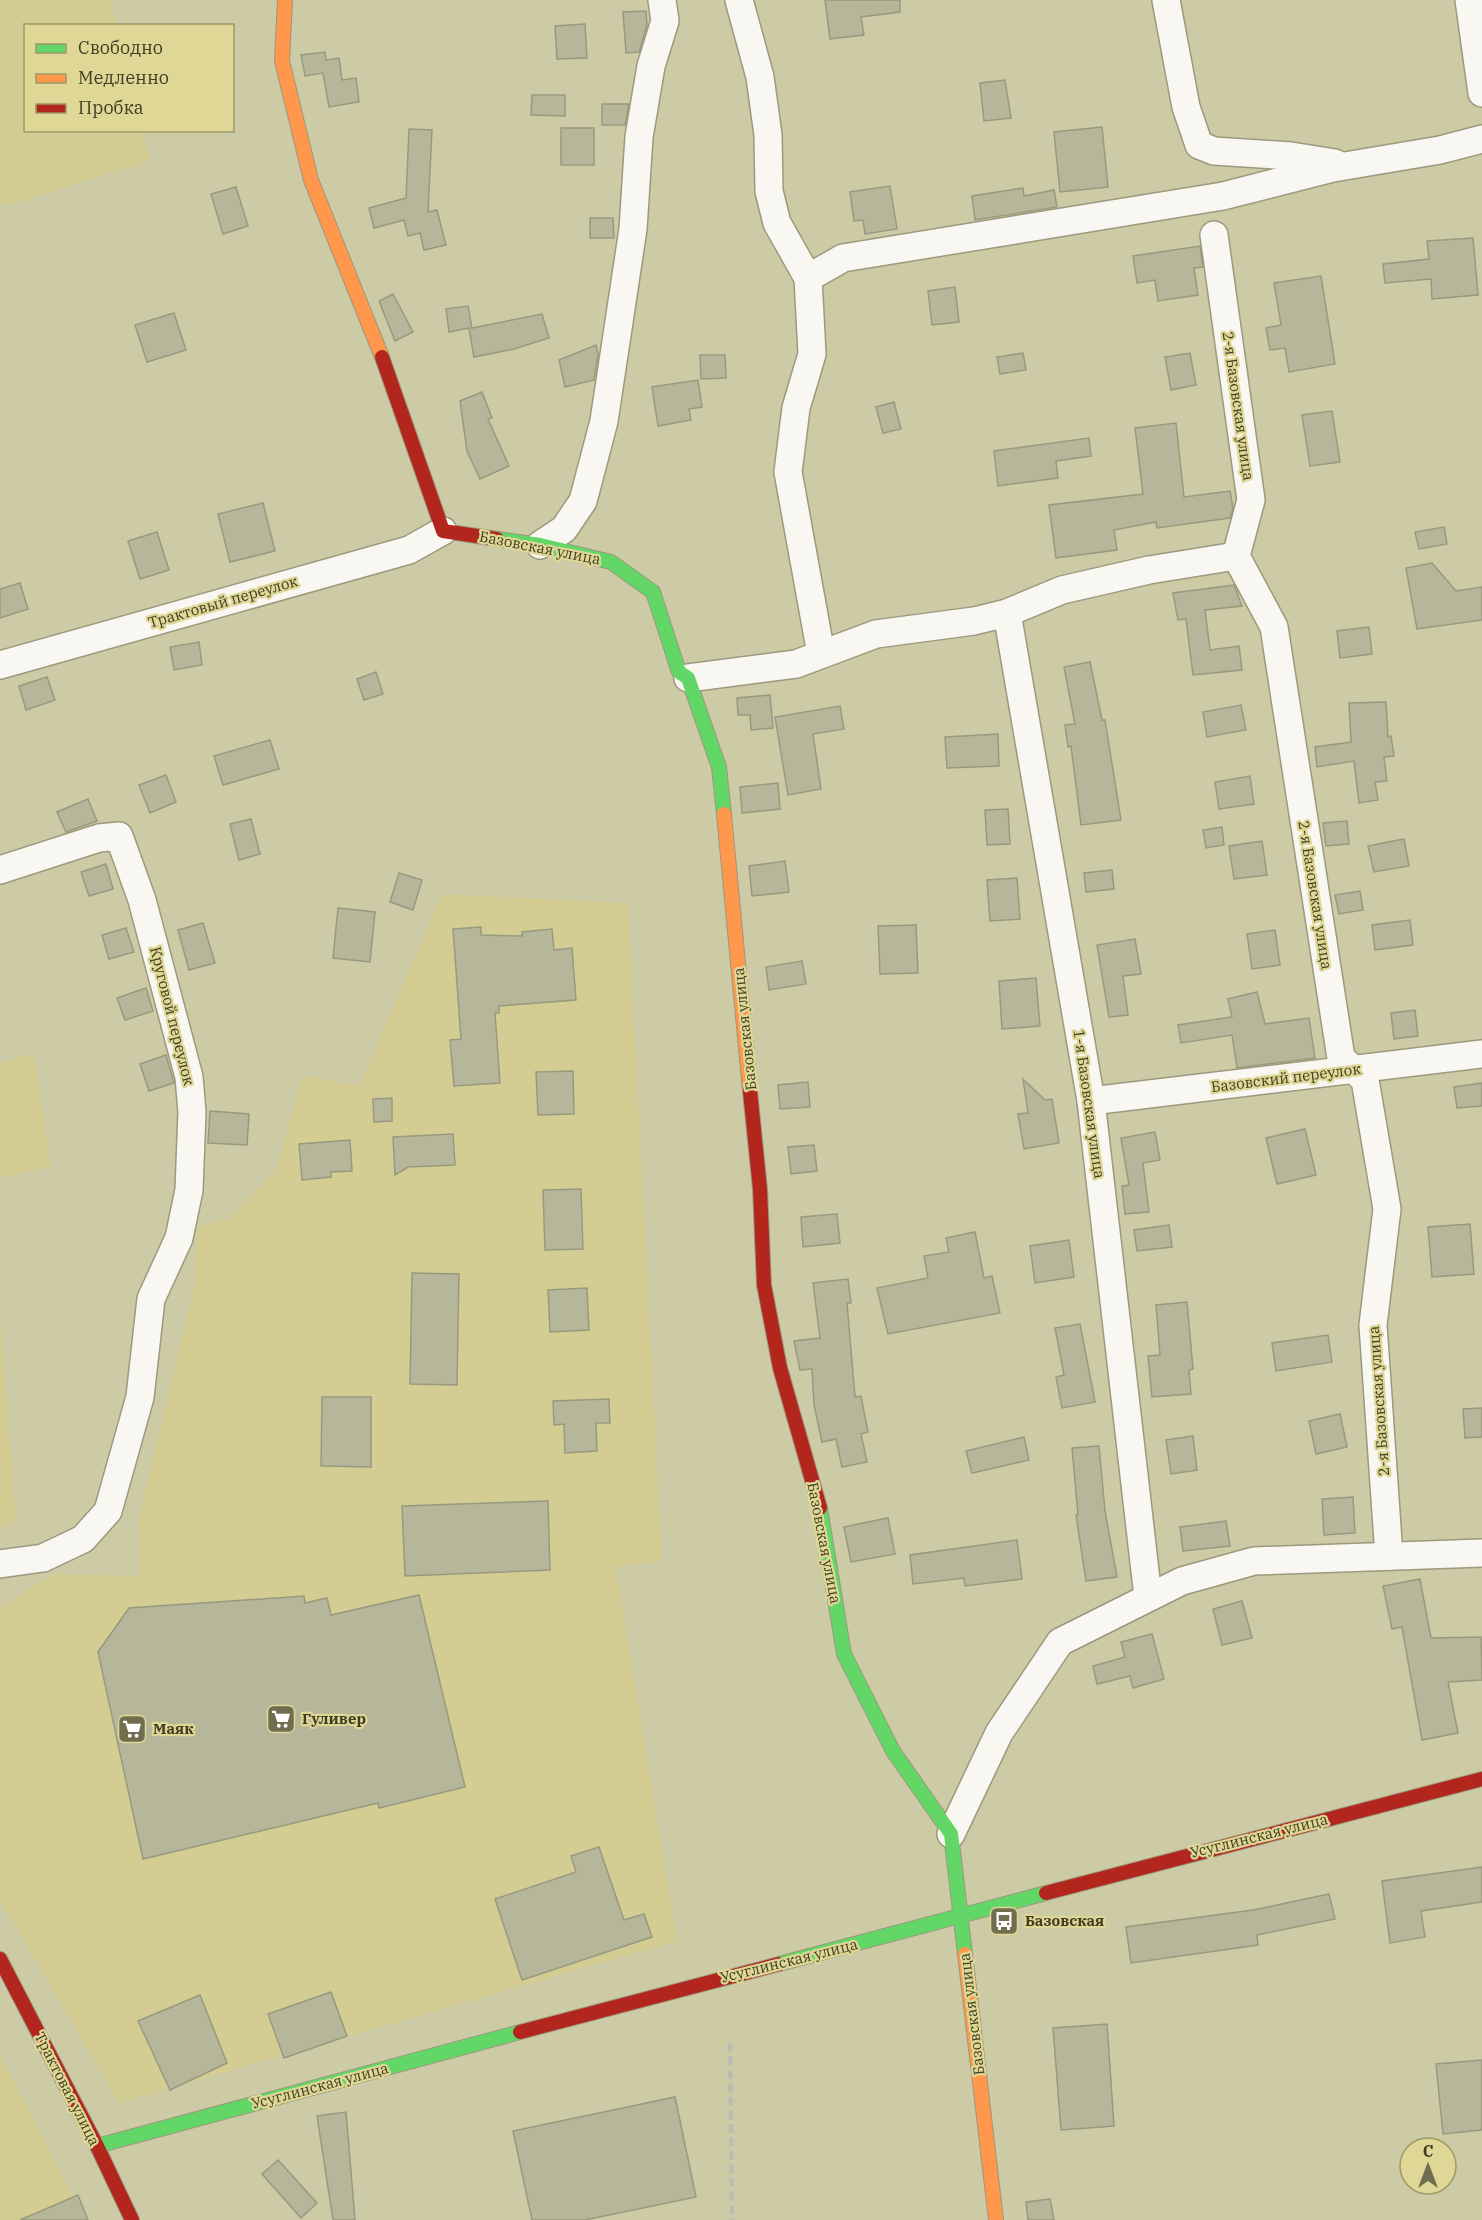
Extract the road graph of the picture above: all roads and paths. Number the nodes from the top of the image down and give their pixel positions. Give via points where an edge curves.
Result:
1 (285, 0) edge
2 (662, 0) edge
3 (739, 0) edge
4 (1166, 0) edge
5 (1469, 0) edge
6 (1482, 93) edge
7 (1482, 139) edge
8 (1350, 165) junction
9 (1214, 235) dead end
10 (808, 278) junction
11 (443, 531) junction
12 (540, 545) junction
13 (1236, 556) junction
14 (1007, 613) junction
15 (821, 654) junction
16 (0, 665) edge
17 (683, 675) junction
18 (0, 870) edge
19 (1482, 1054) edge
20 (1353, 1070) junction
21 (1091, 1101) junction
22 (1482, 1553) edge
23 (1389, 1556) junction
24 (0, 1564) edge
25 (1148, 1598) junction
26 (1482, 1779) edge
27 (951, 1834) junction
28 (961, 1916) junction
29 (0, 1959) edge
30 (97, 2146) junction
31 (132, 2220) edge
32 (996, 2220) edge

1 - 11 street via 282,61 311,180 391,381
2 - 12 street via 665,21 651,66 639,137 633,229 604,421 583,501 564,529
3 - 10 street via 760,76 768,135 769,191 777,223
4 - 8 street via 1186,107 1199,145 1214,151
5 - 6 street
7 - 8 street
8 - 10 street via 1223,196 843,258
9 - 13 street, 2-я Базовская улица via 1251,500
10 - 15 street via 812,354 796,408 788,472
11 - 12 street, Базовская улица
11 - 16 street, Трактовый переулок via 409,550
12 - 17 street, Базовская улица via 611,562 652,592
13 - 14 street via 1062,590
13 - 20 street, 2-я Базовская улица via 1274,627 1341,1058
14 - 15 street via 876,633
14 - 21 street, 1-я Базовская улица
15 - 17 street via 796,664
17 - 27 street, Базовская улица via 719,767 760,1189 764,1285 780,1368 818,1495 844,1654 893,1751
18 - 24 street, Круговой переулок via 99,838 119,836 142,900 174,1014 189,1077 192,1112 189,1190 179,1238 151,1299 140,1397 108,1511 83,1539 43,1558
19 - 20 street, Базовский переулок
20 - 21 street, Базовский переулок
20 - 23 street, 2-я Базовская улица via 1365,1080 1388,1209 1373,1325
21 - 25 street, 1-я Базовская улица
22 - 23 street
23 - 25 street via 1254,1561 1182,1581
25 - 27 street via 1060,1642 999,1733
26 - 28 street, Усуглинская улица
27 - 28 street, Базовская улица
28 - 30 street, Усуглинская улица
28 - 32 street, Базовская улица
29 - 30 street, Трактовая улица
30 - 31 street, Трактовая улица

